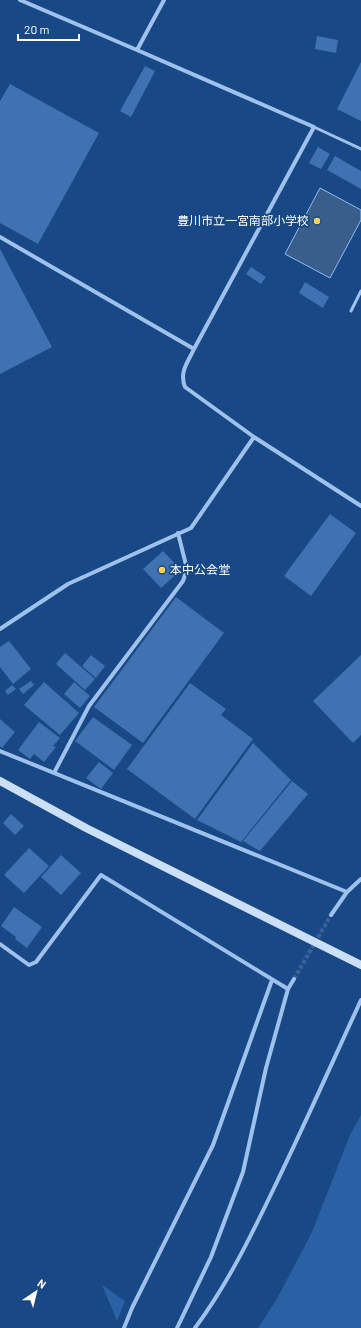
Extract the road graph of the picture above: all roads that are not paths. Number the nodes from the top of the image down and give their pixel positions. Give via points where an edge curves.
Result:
1 (20, 0) edge
2 (164, 0) edge
3 (137, 50) junction
4 (314, 127) junction
5 (361, 149) edge
6 (0, 237) edge
7 (361, 291) edge
8 (350, 311) dead end
9 (194, 349) junction
10 (254, 436) junction
11 (361, 506) edge
12 (178, 533) junction
13 (0, 629) edge
14 (0, 751) edge
15 (54, 773) junction
16 (0, 781) edge
17 (361, 880) edge
18 (347, 892) junction
19 (331, 915) tunnel mouth
20 (0, 944) edge
21 (361, 966) edge
22 (294, 979) tunnel mouth
23 (272, 980) junction
24 (288, 989) junction
25 (361, 1000) edge
26 (124, 1328) edge
27 (177, 1328) edge
28 (195, 1328) edge

1 - 3 street
2 - 3 street
3 - 4 street
4 - 5 lane
4 - 9 street
6 - 9 street
7 - 8 lane
9 - 10 street via 182,374 185,386
10 - 11 street
10 - 12 street via 191,528
12 - 13 street via 68,584
12 - 15 street via 187,569 183,581 88,706
14 - 15 street
15 - 18 street
16 - 21 main road via 86,828
17 - 18 street
18 - 19 street
20 - 23 street via 29,965 36,962 101,875
22 - 24 street
23 - 24 street
23 - 26 street via 213,1145
24 - 27 street via 266,1068 243,1172 211,1257
25 - 28 street via 249,1241

